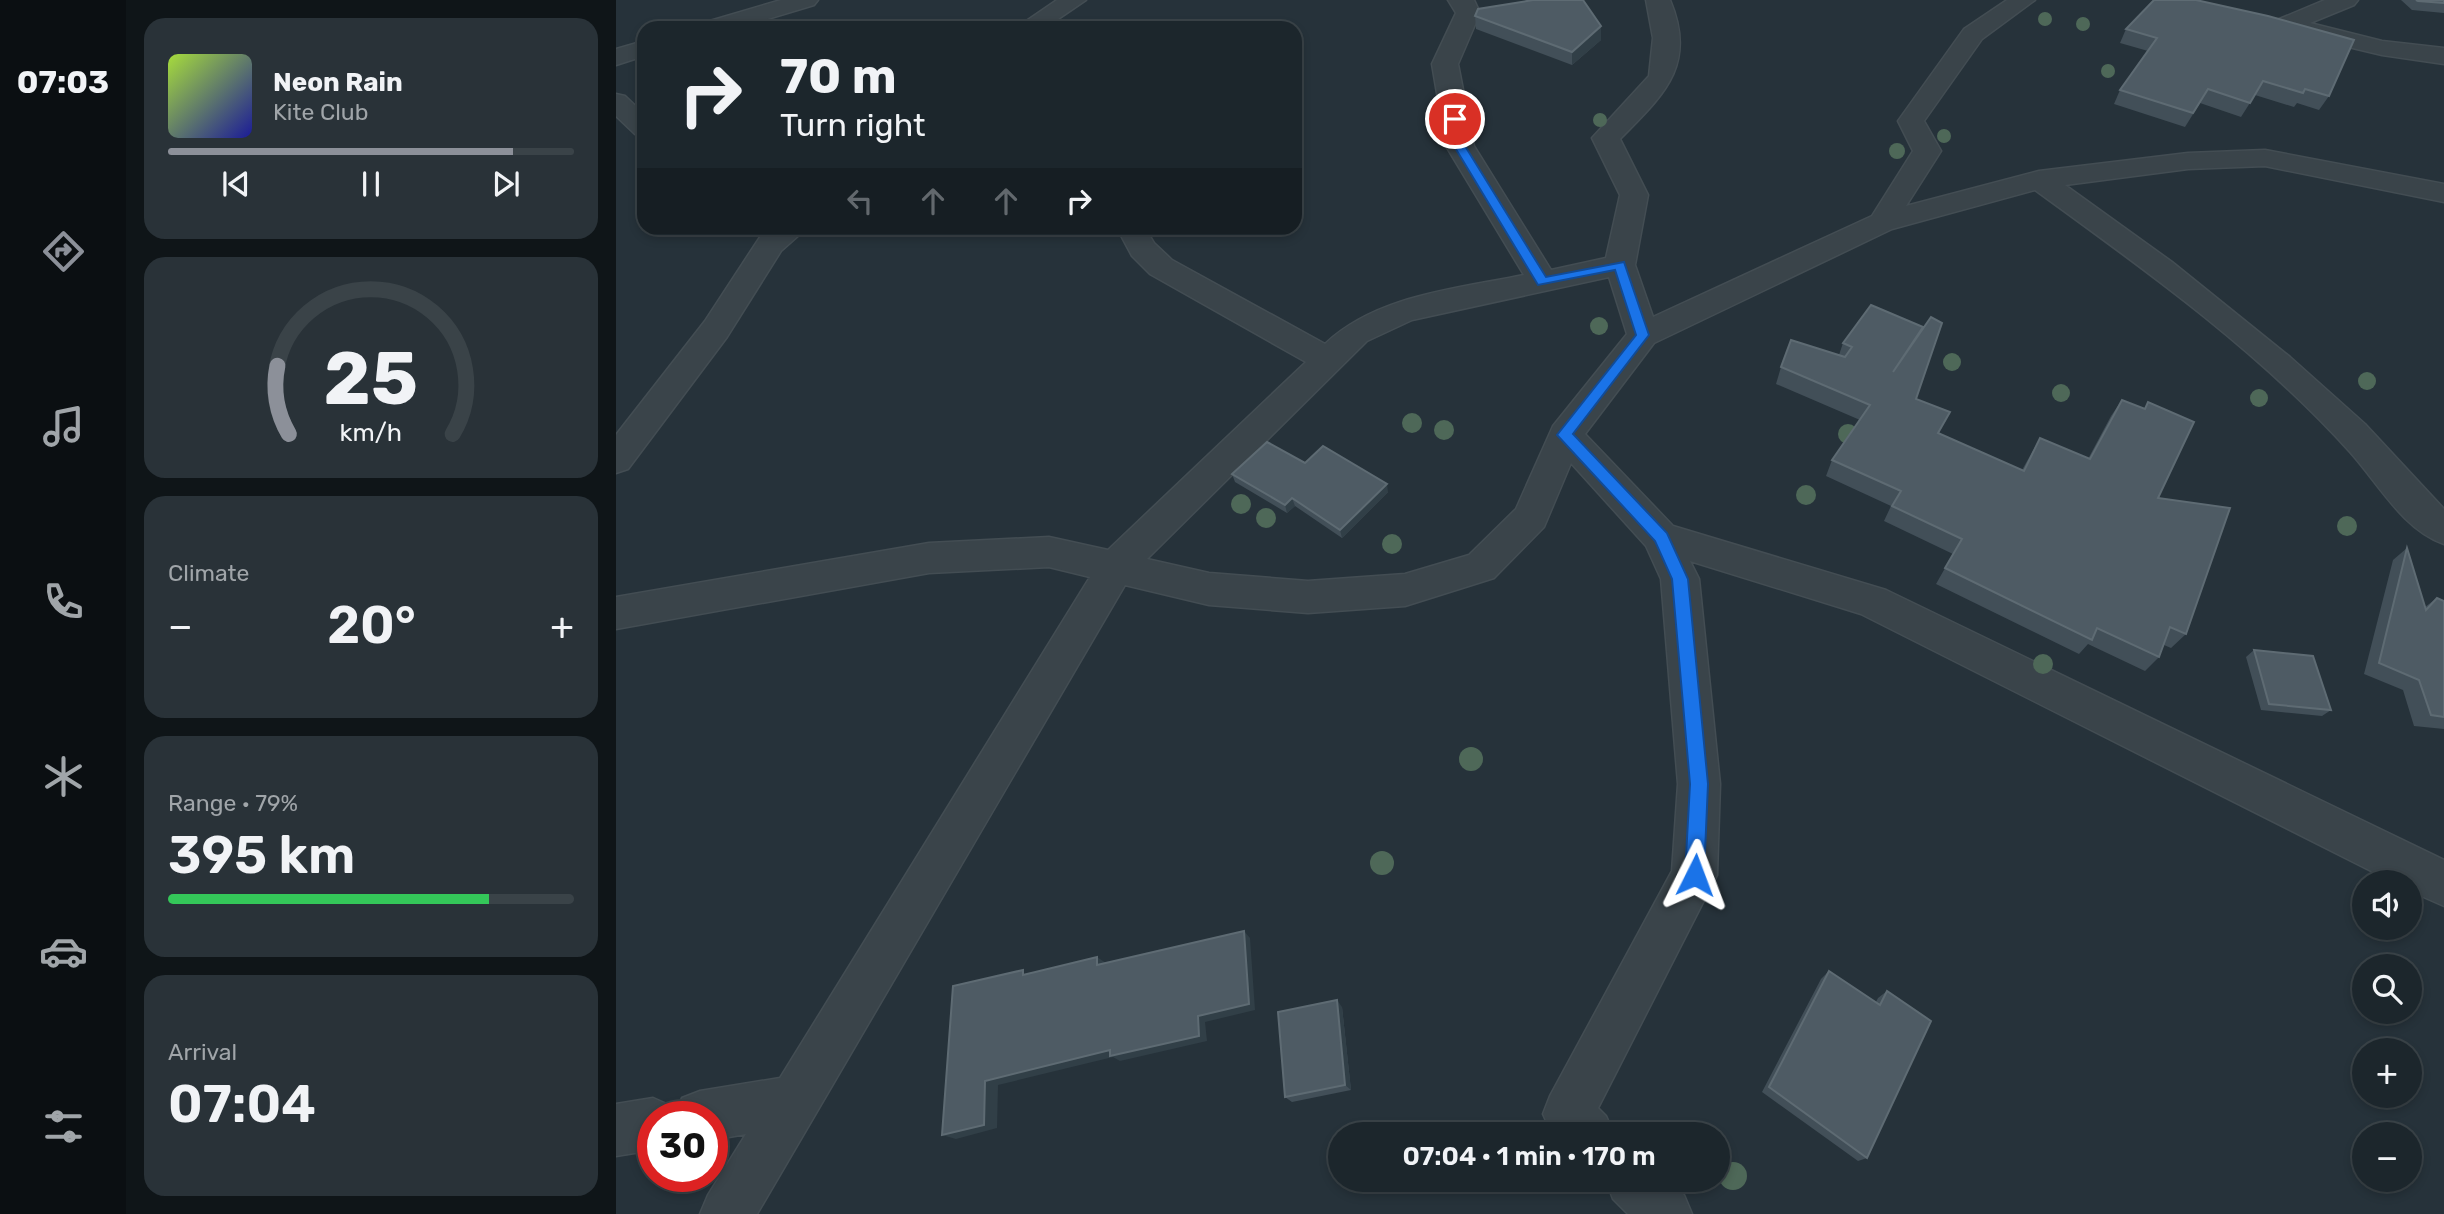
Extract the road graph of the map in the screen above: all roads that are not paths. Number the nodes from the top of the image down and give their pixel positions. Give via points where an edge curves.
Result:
1 (806, 0) edge
2 (1074, 0) edge
3 (1460, 0) edge
4 (1658, 0) edge
5 (2023, 0) edge
6 (2346, 0) edge
7 (2260, 20) edge
8 (736, 21) edge
9 (1040, 21) edge
10 (2286, 25) junction
11 (637, 50) edge
12 (2444, 56) edge
13 (616, 57) edge
14 (616, 102) edge
15 (637, 122) edge
16 (2039, 180) junction
17 (2444, 193) edge
18 (1882, 222) junction
19 (770, 235) edge
20 (1135, 235) edge
21 (1620, 265) junction
22 (1543, 282) junction
23 (1643, 335) junction
24 (1328, 360) junction
25 (1564, 435) junction
26 (616, 460) edge
27 (2444, 529) edge
28 (1661, 537) junction
29 (1116, 565) junction
30 (616, 614) edge
31 (2444, 884) edge
32 (795, 1101) junction
33 (728, 1112) edge
34 (1576, 1122) edge
35 (637, 1127) edge
36 (616, 1130) edge
37 (1644, 1192) edge
38 (727, 1214) edge
39 (1665, 1214) edge

1 - 8 street
2 - 9 street
3 - 22 street via 1468,13 1444,64 1460,146
4 - 21 street via 1665,31 1662,76 1606,138 1634,195
5 - 18 street via 1973,34 1911,121 1927,151
6 - 10 street
7 - 10 street
10 - 12 street via 2382,48
11 - 13 street
14 - 15 street
16 - 17 street via 2188,161 2265,158
16 - 18 street
16 - 27 street via 2151,259 2249,342 2354,434
18 - 23 street
19 - 26 street via 716,329
20 - 24 street via 1161,267
21 - 22 street
21 - 23 street
22 - 24 street via 1404,311 1356,332
23 - 25 street
24 - 29 street
25 - 28 street
25 - 29 street via 1531,517 1480,567 1405,590 1308,597 1209,589
28 - 31 street via 1872,601
28 - 34 street via 1680,579 1699,784 1695,875 1568,1114
29 - 30 street via 1049,552 929,558
29 - 32 street
32 - 33 street
32 - 38 street
35 - 36 street
37 - 39 street

